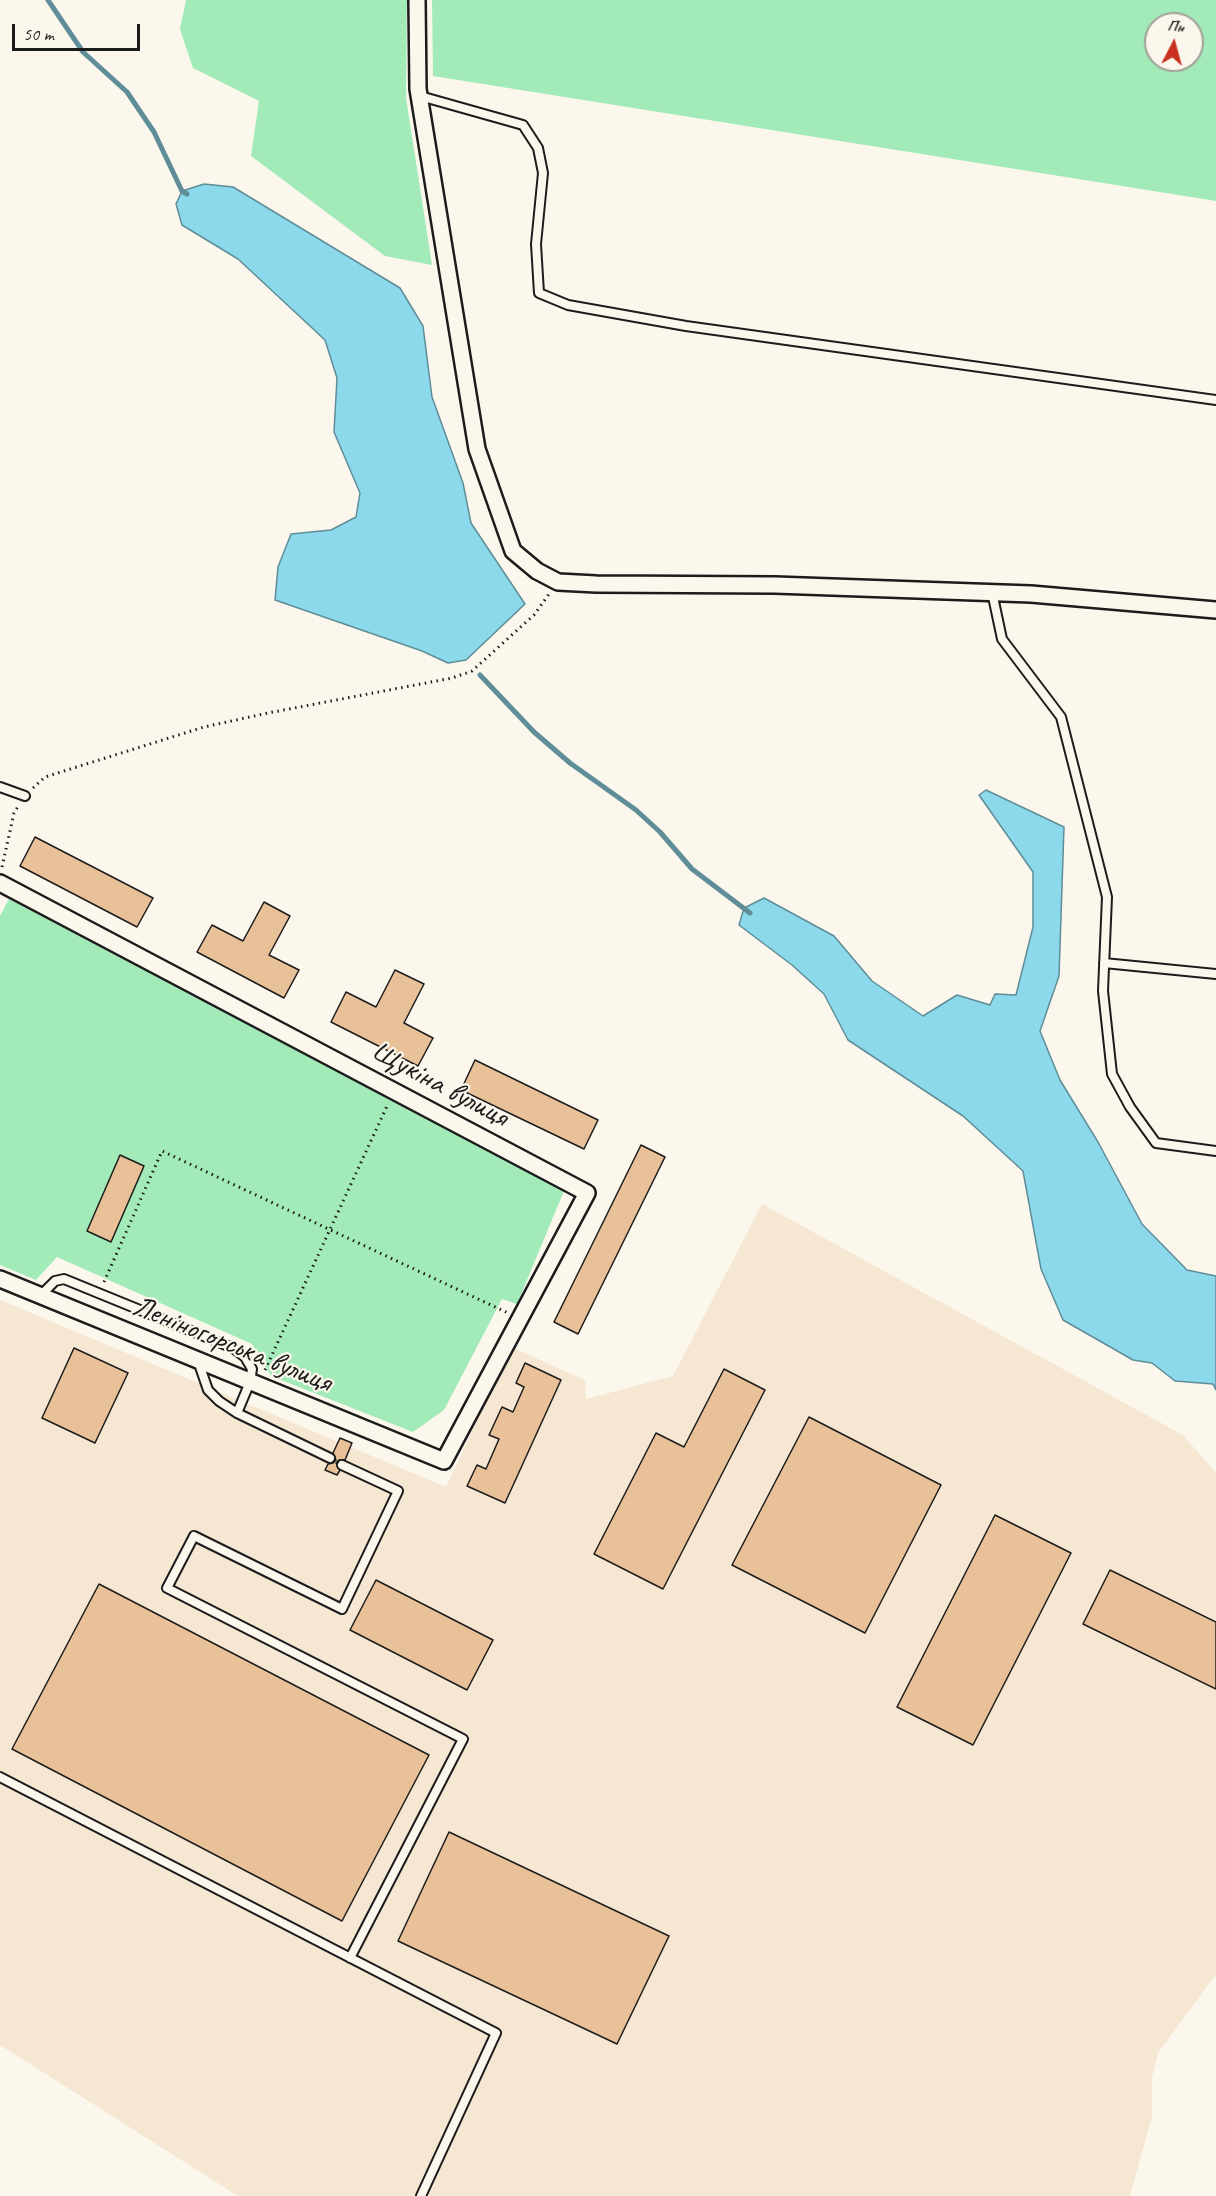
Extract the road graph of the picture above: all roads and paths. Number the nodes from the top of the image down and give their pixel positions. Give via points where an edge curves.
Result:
1 (417, 0) edge
2 (420, 96) junction
3 (1216, 400) edge
4 (558, 582) junction
5 (992, 592) junction
6 (1216, 610) edge
7 (0, 787) edge
8 (25, 796) junction
9 (1, 878) edge
10 (1104, 963) junction
11 (1216, 974) edge
12 (394, 1091) junction
13 (1216, 1151) edge
14 (331, 1229) junction
15 (0, 1279) edge
16 (99, 1292) junction
17 (41, 1295) junction
18 (520, 1318) junction
19 (198, 1360) junction
20 (254, 1384) junction
21 (237, 1413) junction
22 (330, 1458) dead end
23 (444, 1461) joint
24 (342, 1465) dead end
25 (0, 1777) edge
26 (350, 1958) junction
27 (421, 2196) edge

1 - 2 street
2 - 3 lane via 523,124 538,148 543,173 536,244 538,293 568,304 686,326
2 - 4 street via 477,449 513,551
4 - 5 street
4 - 8 path via 534,615 472,671 204,727 45,777
5 - 6 street
5 - 10 lane via 1002,639 1060,717 1107,897
7 - 8 lane
8 - 9 path via 14,813
9 - 12 street, Щукіна вулиця
10 - 11 lane
10 - 13 lane via 1103,991 1112,1074 1130,1107 1156,1143
12 - 14 path
12 - 18 street, Щукіна вулиця via 586,1193
14 - 16 path via 162,1151
14 - 18 path
14 - 20 path
15 - 17 street, Леніногорська вулиця
16 - 17 lane via 64,1279 55,1281
16 - 20 lane via 233,1348 245,1357
17 - 19 street, Леніногорська вулиця
18 - 23 street, Щукіна вулиця
19 - 20 street, Леніногорська вулиця
19 - 21 lane via 208,1390
20 - 21 lane
20 - 23 street, Леніногорська вулиця
21 - 22 lane
24 - 26 lane via 398,1491 342,1608 194,1536 167,1588 463,1739
25 - 26 lane
26 - 27 lane via 496,2032

